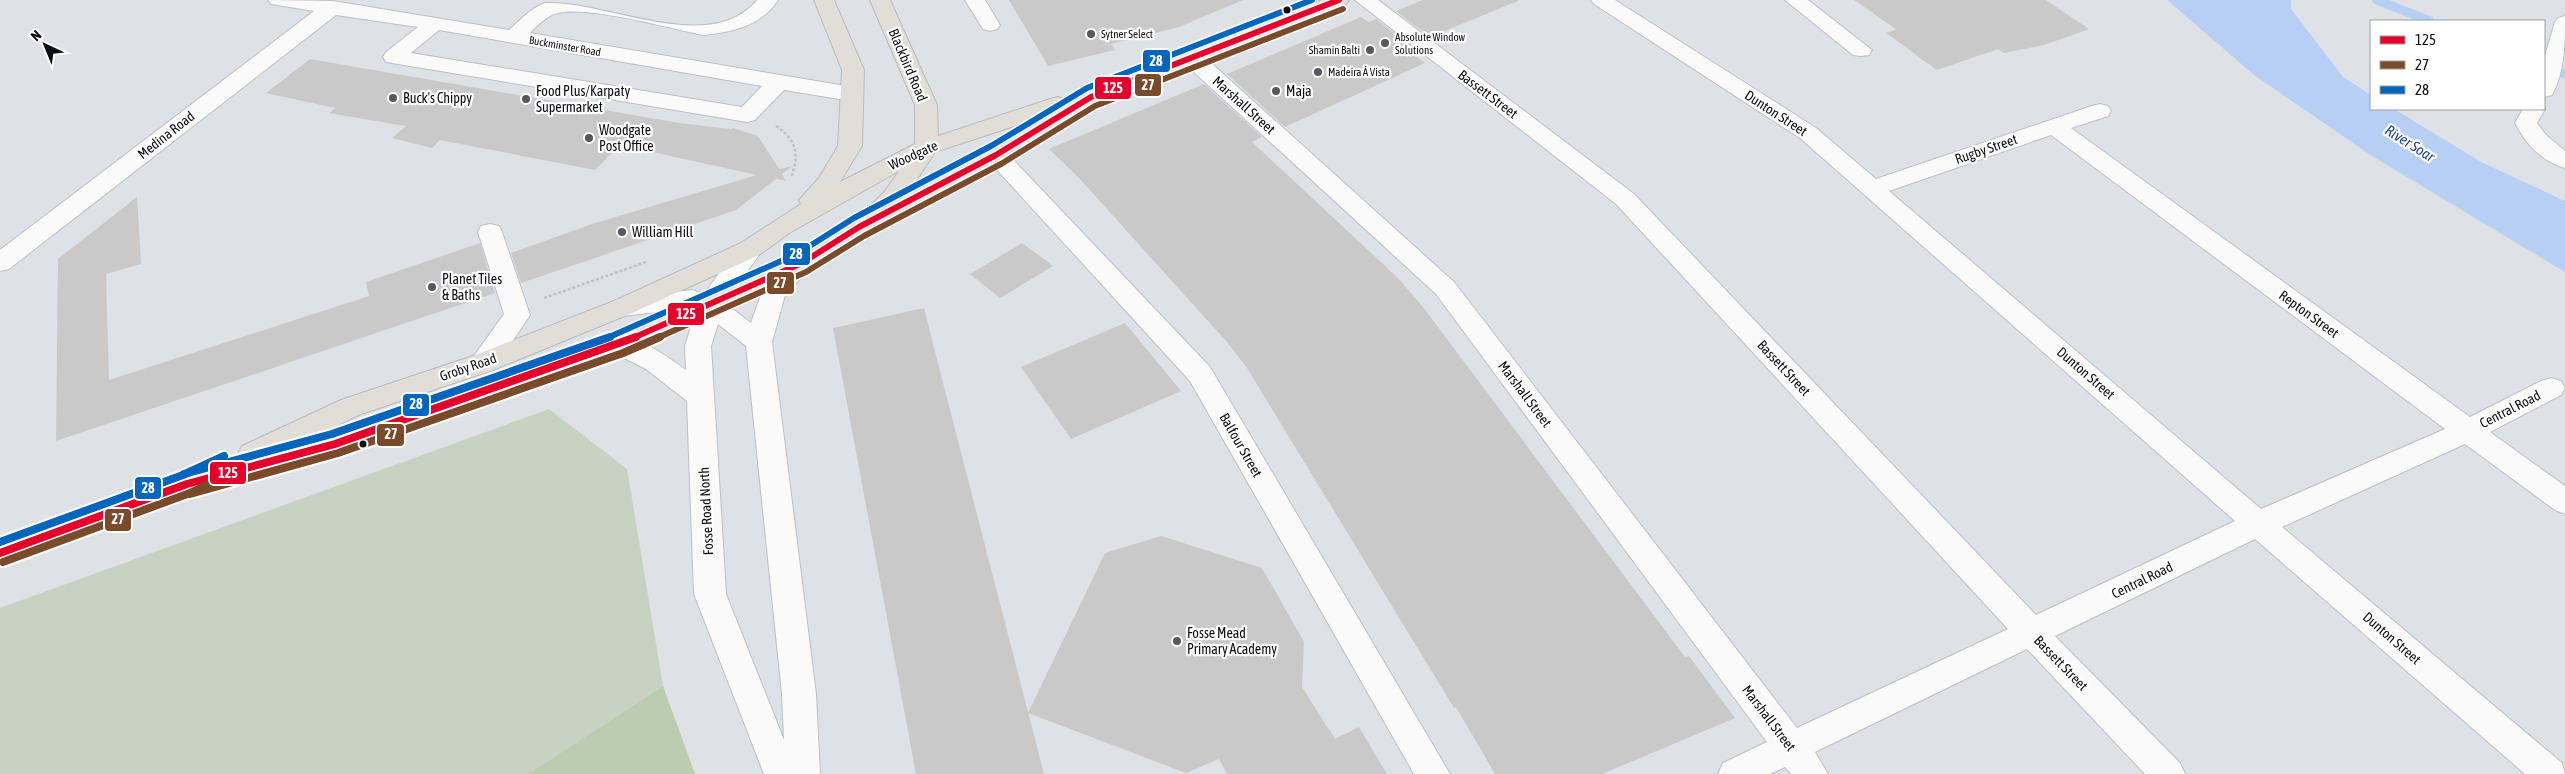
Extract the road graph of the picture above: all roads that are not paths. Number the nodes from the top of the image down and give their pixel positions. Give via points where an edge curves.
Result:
1 (278, 0) edge
2 (392, 0) edge
3 (768, 0) edge
4 (824, 0) edge
5 (880, 0) edge
6 (975, 0) edge
7 (1339, 0) edge
8 (1366, 0) edge
9 (1601, 0) edge
10 (1795, 0) edge
11 (559, 2) edge
12 (333, 7) junction
13 (376, 13) junction
14 (435, 23) junction
15 (990, 25) dead end
16 (2563, 36) edge
17 (513, 37) junction
18 (569, 47) junction
19 (1861, 50) dead end
20 (1192, 58) junction
21 (706, 71) junction
22 (2549, 77) edge
23 (530, 80) junction
24 (780, 81) junction
25 (852, 94) junction
26 (1091, 97) junction
27 (673, 104) junction
28 (2533, 110) edge
29 (2100, 111) dead end
30 (2053, 126) junction
31 (927, 147) junction
32 (996, 155) junction
33 (2565, 161) edge
34 (1873, 188) junction
35 (782, 226) junction
36 (859, 227) junction
37 (490, 232) dead end
38 (750, 249) junction
39 (0, 263) edge
40 (802, 263) junction
41 (710, 305) junction
42 (623, 307) junction
43 (759, 342) junction
44 (619, 344) junction
45 (483, 362) junction
46 (2551, 388) dead end
47 (701, 397) junction
48 (2467, 431) junction
49 (187, 484) junction
50 (2565, 502) edge
51 (2258, 524) junction
52 (0, 553) edge
53 (2032, 633) junction
54 (1802, 761) edge
55 (781, 774) edge
56 (803, 774) edge
57 (1433, 774) edge
58 (1735, 774) edge
59 (2168, 774) edge
60 (2550, 774) edge

1 - 12 street, Buckminster Road
2 - 13 street
3 - 11 street via 742,22 704,29
4 - 25 main road via 853,70
5 - 31 main road, Blackbird Road via 926,105
6 - 15 street
7 - 20 main road, Woodgate
8 - 53 street, Bassett Street via 1625,199
9 - 34 street, Dunton Street via 1808,132
10 - 19 street
11 - 17 street
12 - 13 street, Buckminster Road
12 - 39 street, Medina Road
13 - 14 street, Buckminster Road
14 - 17 street, Buckminster Road
14 - 23 street via 394,57
16 - 22 street
17 - 18 street, Buckminster Road
18 - 21 street, Buckminster Road
18 - 23 street
20 - 26 main road, Woodgate
20 - 54 street, Marshall Street via 1445,288
21 - 24 street, Buckminster Road
21 - 27 street
23 - 27 street
24 - 25 street, Buckminster Road
24 - 27 street via 747,114
25 - 35 main road via 850,146 828,184
26 - 31 main road, Woodgate via 1046,106
26 - 32 main road, Woodgate
28 - 33 street via 2526,123 2532,136
29 - 30 street, Rugby Street
30 - 34 street, Rugby Street
30 - 48 street, Repton Street
31 - 35 main road, Woodgate
31 - 36 main road via 894,196
32 - 36 main road, Woodgate
32 - 57 street, Balfour Street via 1200,374
34 - 51 street, Dunton Street
35 - 38 main road, Woodgate
36 - 40 main road, Woodgate
37 - 45 street via 517,315
38 - 41 street, Fosse Road North
38 - 42 main road, Groby Road
40 - 41 main road, Woodgate
40 - 43 street via 773,292
41 - 42 street via 692,299
41 - 43 street
41 - 44 main road, Groby Road
41 - 47 street, Fosse Road North via 698,346
42 - 45 main road, Groby Road
43 - 56 street via 799,694
44 - 47 street via 656,362
44 - 49 main road, Groby Road via 336,444
45 - 49 main road, Groby Road via 351,407
46 - 48 street, Central Road
47 - 55 street, Fosse Road North via 710,594
48 - 50 street, Repton Street
48 - 51 street, Central Road
49 - 52 main road, Groby Road
51 - 53 street, Central Road
51 - 60 street, Dunton Street
53 - 54 street, Central Road
53 - 59 street, Bassett Street
54 - 58 street, Central Road

